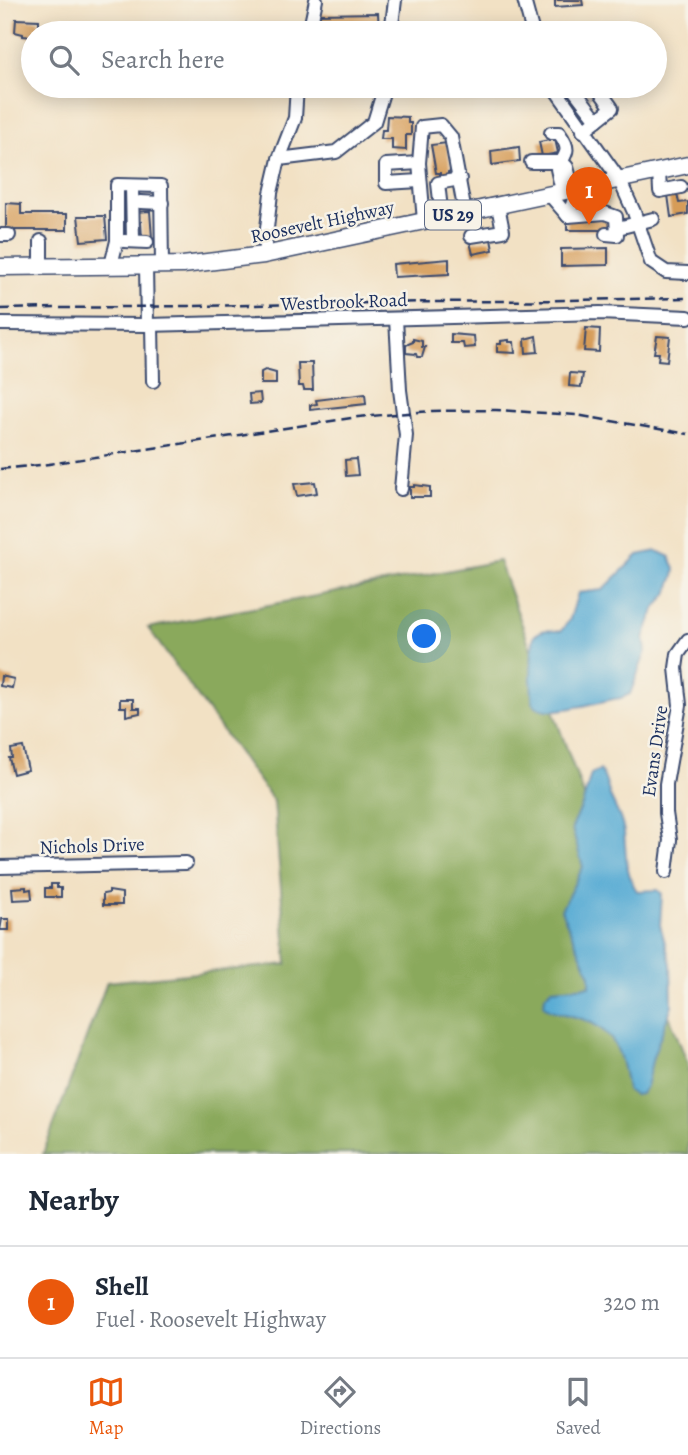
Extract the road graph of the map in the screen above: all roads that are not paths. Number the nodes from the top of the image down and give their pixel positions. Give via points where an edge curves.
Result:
1 (316, 0) edge
2 (396, 0) edge
3 (524, 0) edge
4 (312, 21) edge
5 (393, 21) edge
6 (530, 21) edge
7 (296, 98) edge
8 (381, 98) edge
9 (561, 98) edge
10 (588, 98) edge
11 (595, 98) edge
12 (597, 120) junction
13 (583, 131) junction
14 (551, 133) dead end
15 (279, 159) junction
16 (531, 162) dead end
17 (562, 162) junction
18 (419, 163) junction
19 (688, 165) edge
20 (659, 171) junction
21 (460, 179) junction
22 (619, 179) junction
23 (419, 181) junction
24 (132, 186) junction
25 (681, 187) dead end
26 (565, 191) junction
27 (140, 202) dead end
28 (162, 203) junction
29 (498, 206) junction
30 (466, 213) junction
31 (568, 216) junction
32 (442, 218) junction
33 (653, 218) dead end
34 (424, 221) junction
35 (638, 224) junction
36 (471, 236) dead end
37 (41, 241) dead end
38 (117, 241) junction
39 (133, 241) junction
40 (147, 242) dead end
41 (264, 255) junction
42 (111, 265) junction
43 (154, 265) junction
44 (41, 266) junction
45 (0, 267) edge
46 (688, 273) edge
47 (688, 317) edge
48 (396, 319) junction
49 (0, 324) edge
50 (150, 325) junction
51 (153, 381) dead end
52 (401, 489) dead end
53 (688, 640) edge
54 (186, 863) dead end
55 (0, 867) edge
56 (666, 872) dead end

1 - 4 street
2 - 5 street
3 - 6 street
7 - 15 street via 295,117
8 - 15 street via 374,122 336,152
9 - 13 street
10 - 12 street
11 - 12 street via 612,108
12 - 13 street
13 - 22 street
14 - 17 street via 559,133 567,148
15 - 41 street
16 - 17 street
17 - 26 street via 567,167
18 - 21 street via 422,127 441,125 452,138
18 - 23 street
18 - 23 street via 386,165 386,183
19 - 20 main road, Roosevelt Highway / US 29
20 - 22 main road, Roosevelt Highway / US 29
20 - 25 street via 660,191
21 - 30 street
21 - 32 street via 438,183
22 - 26 main road, Roosevelt Highway / US 29
22 - 35 street
23 - 34 street
24 - 28 street via 161,186
24 - 38 street via 117,185
24 - 39 street
26 - 29 main road, Roosevelt Highway / US 29
26 - 31 street
26 - 31 street
27 - 28 street
28 - 43 street
29 - 30 main road, Roosevelt Highway / US 29
29 - 36 street via 503,231
30 - 32 main road, Roosevelt Highway / US 29
31 - 35 street via 605,213 615,217 613,235
32 - 34 main road, Roosevelt Highway / US 29
33 - 35 street
34 - 41 main road, Roosevelt Highway / US 29
35 - 46 street via 651,262 666,272
37 - 44 street
38 - 39 street
38 - 42 street
39 - 40 street
41 - 43 main road, Roosevelt Highway / US 29
42 - 43 main road, Roosevelt Highway / US 29
42 - 44 main road, Roosevelt Highway / US 29
43 - 50 street
44 - 45 main road, Roosevelt Highway / US 29
47 - 48 street, Westbrook Road via 600,313
48 - 50 street, Westbrook Road
48 - 52 street via 406,435
49 - 50 street, Westbrook Road
50 - 51 street
53 - 56 street, Evans Drive via 678,654 676,668 680,705 666,784 670,840
54 - 55 street, Nichols Drive

